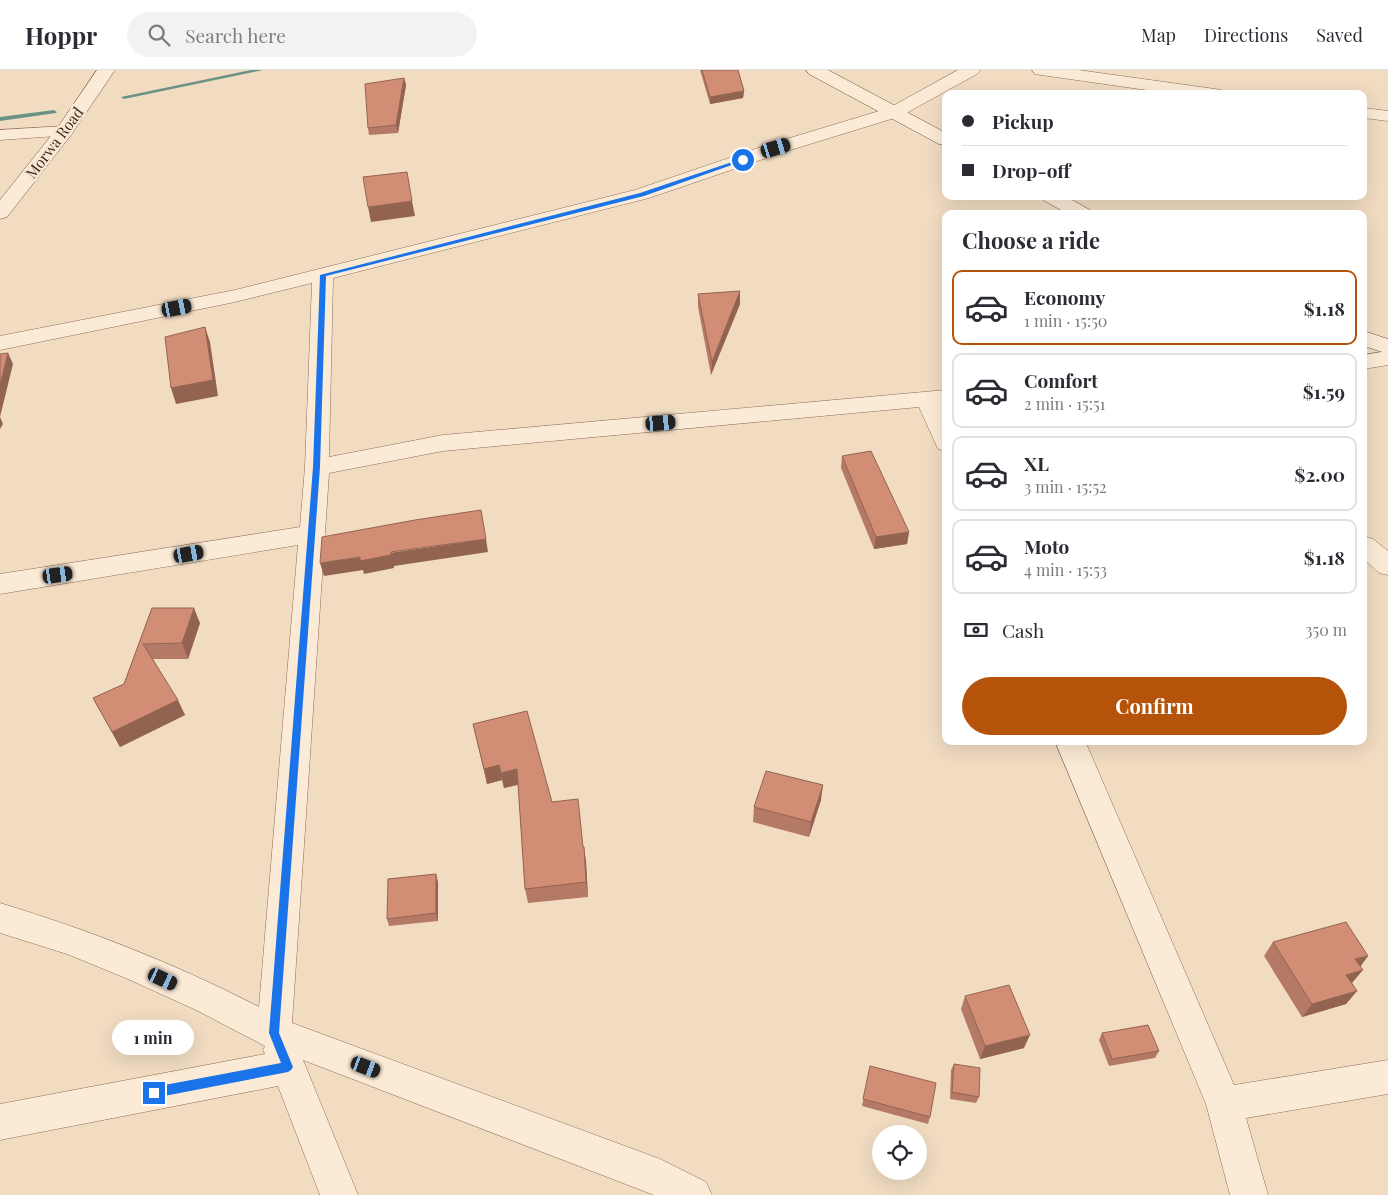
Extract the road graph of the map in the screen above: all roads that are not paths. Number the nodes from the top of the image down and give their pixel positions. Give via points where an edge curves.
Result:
1 (106, 70) edge
2 (815, 70) edge
3 (971, 70) edge
4 (1041, 70) edge
5 (1186, 90) edge
6 (895, 112) junction
7 (1367, 113) edge
8 (1388, 116) edge
9 (65, 131) junction
10 (0, 134) edge
11 (942, 138) edge
12 (1057, 200) edge
13 (1076, 210) edge
14 (0, 213) edge
15 (323, 275) junction
16 (1367, 339) edge
17 (0, 343) edge
18 (1388, 347) edge
19 (1388, 358) edge
20 (1367, 362) edge
21 (937, 398) edge
22 (942, 423) edge
23 (317, 467) junction
24 (311, 534) junction
25 (1367, 548) edge
26 (1388, 566) edge
27 (0, 584) edge
28 (1072, 745) edge
29 (0, 918) edge
30 (274, 1033) junction
31 (288, 1067) junction
32 (1388, 1077) edge
33 (1224, 1104) junction
34 (0, 1122) edge
35 (339, 1195) edge
36 (693, 1195) edge
37 (1249, 1195) edge

1 - 9 street, Morwa Road
2 - 6 street
3 - 6 street
4 - 5 street
6 - 11 street
6 - 15 street via 642,194
7 - 8 street
9 - 10 street
9 - 14 street, Morwa Road
12 - 13 street
15 - 17 street
15 - 23 street
16 - 18 street
19 - 20 street
21 - 22 street
21 - 23 street via 443,443
23 - 24 street
24 - 27 street
24 - 30 street
25 - 26 street
28 - 33 street
29 - 30 street via 54,934 145,971 234,1011
30 - 31 street
30 - 36 street via 660,1178
31 - 34 street
31 - 35 street
32 - 33 street
33 - 37 street

